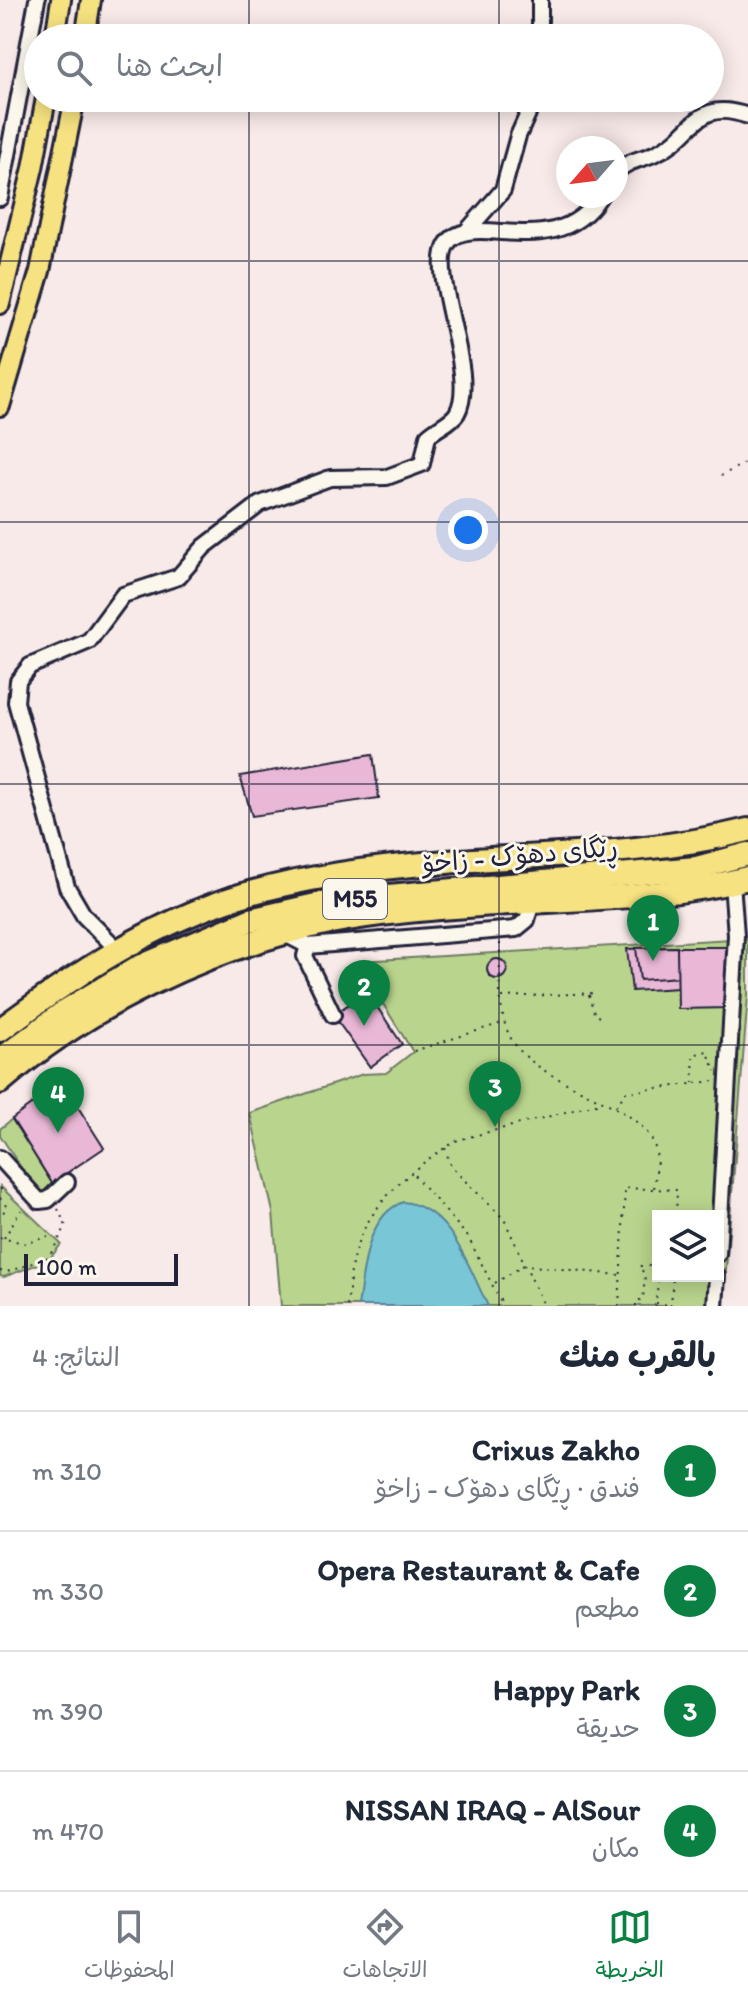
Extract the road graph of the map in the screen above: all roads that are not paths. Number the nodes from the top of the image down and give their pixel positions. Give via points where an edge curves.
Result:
1 (37, 0) edge
2 (61, 0) edge
3 (91, 0) edge
4 (540, 0) edge
5 (33, 24) edge
6 (57, 24) edge
7 (87, 24) edge
8 (540, 24) edge
9 (24, 70) edge
10 (724, 109) edge
11 (43, 112) edge
12 (72, 112) edge
13 (529, 112) edge
14 (710, 112) edge
15 (748, 116) edge
16 (628, 162) edge
17 (0, 198) edge
18 (592, 208) edge
19 (466, 232) junction
20 (0, 304) edge
21 (0, 406) edge
22 (748, 830) edge
23 (748, 854) edge
24 (740, 880) edge
25 (532, 902) junction
26 (285, 934) junction
27 (216, 945) junction
28 (308, 946) junction
29 (118, 950) junction
30 (333, 1015) dead end
31 (0, 1030) edge
32 (0, 1060) edge
33 (0, 1082) edge
34 (0, 1158) edge
35 (67, 1182) dead end
36 (720, 1210) edge
37 (717, 1282) edge
38 (715, 1306) edge

1 - 5 street
2 - 6 main road
3 - 7 main road
4 - 8 street
9 - 17 street
10 - 15 street
11 - 20 main road
12 - 21 main road via 40,271
13 - 19 street via 503,190
14 - 16 street via 656,153
18 - 19 street via 562,228 537,233
19 - 29 street via 454,235 443,254 460,403 453,418 428,436 422,464 387,477 330,478 260,504 204,547 178,577 123,595 89,641 43,657 18,681 16,702 67,887 84,916
22 - 29 highway, ڕێگای دهۆک - زاخۆ / M55 via 656,849 445,862 317,878 242,895
23 - 27 highway, ڕێگای دهۆک - زاخۆ / M55 via 696,868 334,901 250,920
24 - 25 highway
24 - 36 street
25 - 26 highway via 358,918
25 - 28 street via 527,920 516,929
26 - 27 highway
26 - 28 street
27 - 32 highway, ڕێگای دهۆک - زاخۆ / M55 via 137,968
27 - 33 highway via 111,1005
28 - 30 street via 305,956
29 - 31 highway, ڕێگای دهۆک - زاخۆ / M55
34 - 35 street via 35,1199 51,1197
37 - 38 street

